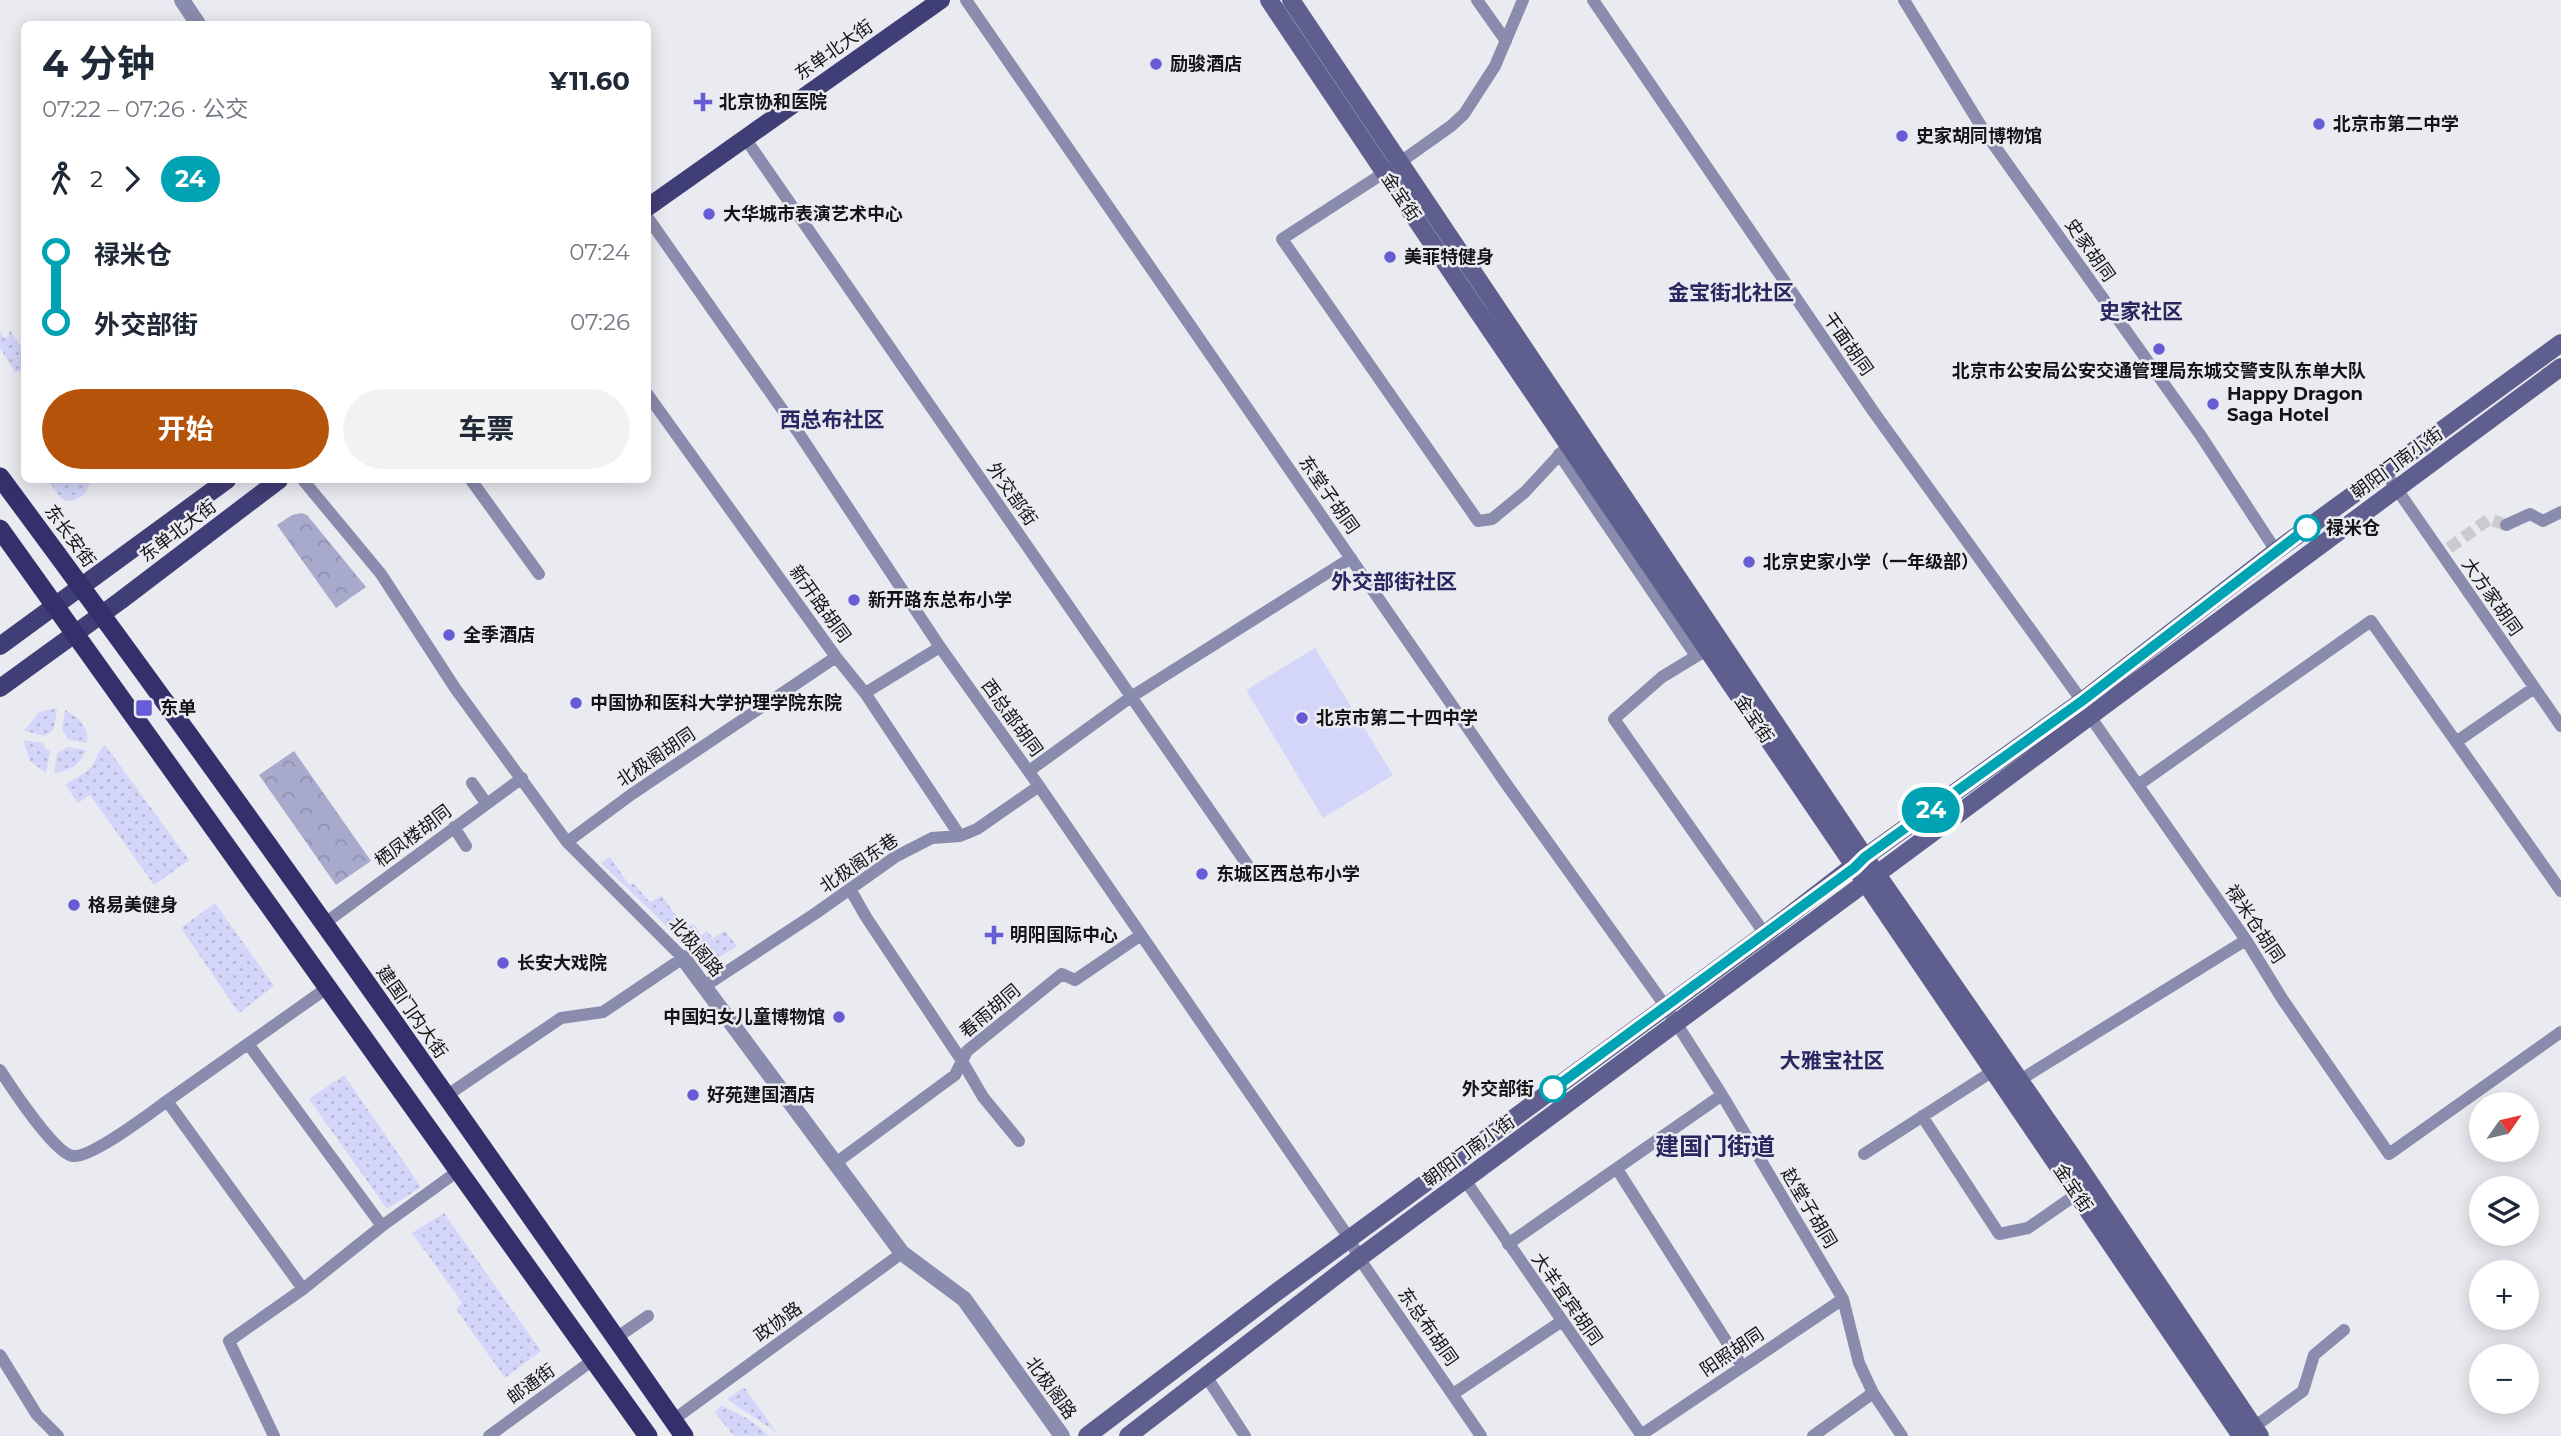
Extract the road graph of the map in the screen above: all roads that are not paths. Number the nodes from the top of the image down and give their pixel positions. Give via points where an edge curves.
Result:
1 (182, 0) edge
2 (941, 0) edge
3 (966, 0) edge
4 (1269, 0) edge
5 (1291, 0) edge
6 (1477, 0) edge
7 (1523, 0) edge
8 (1593, 0) edge
9 (1904, 0) edge
10 (196, 21) edge
11 (1506, 41) junction
12 (746, 138) junction
13 (1392, 168) junction
14 (651, 205) edge
15 (651, 222) edge
16 (2561, 344) edge
17 (2561, 367) edge
18 (651, 399) edge
19 (1569, 444) junction
20 (2385, 472) junction
21 (0, 477) edge
22 (223, 483) edge
23 (275, 483) edge
24 (306, 483) edge
25 (473, 483) edge
26 (2395, 488) junction
27 (2561, 512) edge
28 (2506, 525) tunnel mouth
29 (0, 529) edge
30 (2276, 551) junction
31 (1351, 558) junction
32 (539, 574) dead end
33 (81, 586) junction
34 (56, 605) junction
35 (101, 614) junction
36 (75, 632) junction
37 (0, 646) edge
38 (940, 646) junction
39 (1709, 649) junction
40 (836, 657) junction
41 (0, 688) edge
42 (2534, 688) junction
43 (865, 693) junction
44 (1131, 697) junction
45 (2085, 708) junction
46 (2559, 720) edge
47 (2456, 742) junction
48 (1028, 771) junction
49 (522, 778) junction
50 (472, 783) dead end
51 (2138, 785) junction
52 (1039, 786) junction
53 (486, 803) junction
54 (454, 827) junction
55 (960, 836) junction
56 (567, 842) junction
57 (466, 846) dead end
58 (1251, 870) dead end
59 (1865, 870) junction
60 (850, 889) junction
61 (2561, 891) edge
62 (325, 923) junction
63 (1141, 934) junction
64 (1765, 934) junction
65 (2246, 940) junction
66 (683, 958) junction
67 (705, 986) junction
68 (327, 988) junction
69 (1666, 1007) junction
70 (1675, 1023) junction
71 (2561, 1032) edge
72 (249, 1045) junction
73 (962, 1060) junction
74 (0, 1070) edge
75 (1993, 1071) junction
76 (2020, 1080) junction
77 (1722, 1095) junction
78 (446, 1096) junction
79 (167, 1101) junction
80 (1922, 1116) junction
81 (1019, 1141) dead end
82 (1864, 1154) dead end
83 (837, 1162) junction
84 (1617, 1169) junction
85 (458, 1171) junction
86 (1465, 1180) junction
87 (2077, 1194) junction
88 (382, 1226) junction
89 (1349, 1238) junction
90 (1508, 1244) junction
91 (902, 1253) junction
92 (1359, 1258) junction
93 (303, 1289) junction
94 (1843, 1299) junction
95 (648, 1316) dead end
96 (1562, 1321) junction
97 (2344, 1330) dead end
98 (616, 1338) junction
99 (0, 1355) edge
100 (593, 1360) junction
101 (1742, 1366) junction
102 (1206, 1376) junction
103 (1873, 1393) junction
104 (1454, 1394) junction
105 (679, 1428) edge
106 (2247, 1434) edge
107 (1642, 1435) edge
108 (58, 1436) edge
109 (274, 1436) edge
110 (489, 1436) edge
111 (648, 1436) edge
112 (1062, 1436) edge
113 (1087, 1436) edge
114 (1128, 1436) edge
115 (1245, 1436) edge
116 (1480, 1436) edge
117 (1813, 1436) edge
118 (1902, 1436) edge

1 - 10 street
2 - 12 main road, 东单北大街
3 - 31 street, 东堂子胡同
4 - 13 main road, 金宝街
5 - 13 main road, 金宝街
6 - 11 street
7 - 11 street
8 - 45 street, 干面胡同 via 1873,411
9 - 30 street, 史家胡同 via 1984,131 2193,425
11 - 13 street via 1464,114
12 - 14 main road, 东单北大街
12 - 44 street, 外交部街
13 - 19 main road, 金宝街
13 - 19 street via 1282,239 1478,521 1492,519 1525,492
15 - 38 street, 西总部胡同
16 - 20 main road, 朝阳门南小街
17 - 26 main road, 朝阳门南小街
18 - 40 street, 新开路胡同
19 - 39 main road, 金宝街
19 - 39 street
20 - 26 street, 大方家胡同
20 - 30 main road, 朝阳门南小街
21 - 33 highway, 东长安街
22 - 33 main road, 东单北大街
23 - 35 main road, 东单北大街
24 - 49 street, 北极阁路 via 382,574 455,688
25 - 32 street
26 - 42 street, 大方家胡同 via 2445,551
26 - 45 main road, 朝阳门南小街
27 - 28 street via 2543,522 2530,514
29 - 34 highway
30 - 45 main road, 朝阳门南小街
31 - 44 street
31 - 69 street, 东堂子胡同
33 - 34 main road, 东单北大街
33 - 35 highway, 东长安街
34 - 36 highway
34 - 37 main road, 东单北大街
35 - 36 main road, 东单北大街
35 - 62 highway, 建国门内大街
36 - 41 main road, 东单北大街
36 - 68 highway
38 - 43 street
38 - 48 street, 西总部胡同
39 - 59 main road, 金宝街
39 - 64 street via 1662,677 1614,719
40 - 43 street, 新开路胡同
40 - 56 street, 北极阁胡同
42 - 46 street, 大方家胡同
42 - 47 street
43 - 55 street, 新开路胡同
44 - 48 street
44 - 58 street, 外交部街
45 - 51 street, 禄米仓胡同
45 - 59 main road, 朝阳门南小街
47 - 51 street via 2371,621
47 - 61 street
48 - 52 street, 西总部胡同
49 - 53 street, 栖凤楼胡同
49 - 56 street, 北极阁路
50 - 53 street
51 - 65 street, 禄米仓胡同
52 - 55 street, 北极阁东巷
52 - 63 street, 西总部胡同
53 - 54 street, 栖凤楼胡同
54 - 57 street
54 - 62 street, 栖凤楼胡同
55 - 60 street, 北极阁东巷 via 932,838
56 - 66 street, 北极阁路
59 - 64 main road, 朝阳门南小街
59 - 70 main road, 朝阳门南小街
59 - 75 main road, 金宝街
59 - 76 main road, 金宝街
60 - 67 street, 北极阁东巷
60 - 73 street
62 - 78 highway, 建国门内大街
63 - 73 street, 春雨胡同 via 1075,980 1062,975 967,1051
63 - 89 street, 西总部胡同
64 - 69 main road, 朝阳门南小街
65 - 71 street, 禄米仓胡同 via 2389,1154
65 - 76 street
66 - 67 street, 北极阁路
66 - 78 street via 603,1012 561,1018
67 - 83 street, 北极阁路
68 - 72 street
68 - 85 highway
69 - 70 street, 赵堂子胡同
69 - 89 main road, 朝阳门南小街
70 - 77 street, 赵堂子胡同
70 - 86 main road, 朝阳门南小街
72 - 79 street
72 - 88 street
73 - 81 street via 983,1097
73 - 83 street, 春雨胡同 via 955,1075
74 - 79 street via 31,1116 72,1156 116,1137
75 - 80 street
75 - 87 main road, 金宝街
76 - 106 main road, 金宝街
77 - 84 street
77 - 94 street, 赵堂子胡同
78 - 98 highway, 建国门内大街
79 - 93 street
80 - 82 street
80 - 87 street via 1999,1234 2028,1228
83 - 91 street, 北极阁路
84 - 90 street
84 - 101 street
85 - 88 street
85 - 100 highway
86 - 90 street, 大羊宜宾胡同
86 - 92 main road, 朝阳门南小街
87 - 106 main road, 金宝街
88 - 93 street
89 - 92 street, 东总布胡同
89 - 113 main road, 朝阳门南小街
90 - 96 street, 大羊宜宾胡同
91 - 105 street, 政协路
91 - 112 street, 北极阁路 via 964,1299
92 - 102 main road, 朝阳门南小街
92 - 104 street, 东总布胡同
93 - 109 street via 229,1341
94 - 101 street, 阳照胡同
94 - 103 street, 赵堂子胡同 via 1859,1363
95 - 98 street
96 - 104 street
96 - 107 street, 大羊宜宾胡同
97 - 106 street via 2314,1355 2303,1391
98 - 105 highway, 建国门内大街
99 - 108 street via 37,1415
100 - 110 street, 邮通街
100 - 111 highway
101 - 107 street, 阳照胡同
102 - 114 main road, 朝阳门南小街
102 - 115 street
103 - 117 street
103 - 118 street, 赵堂子胡同
104 - 116 street, 东总布胡同

